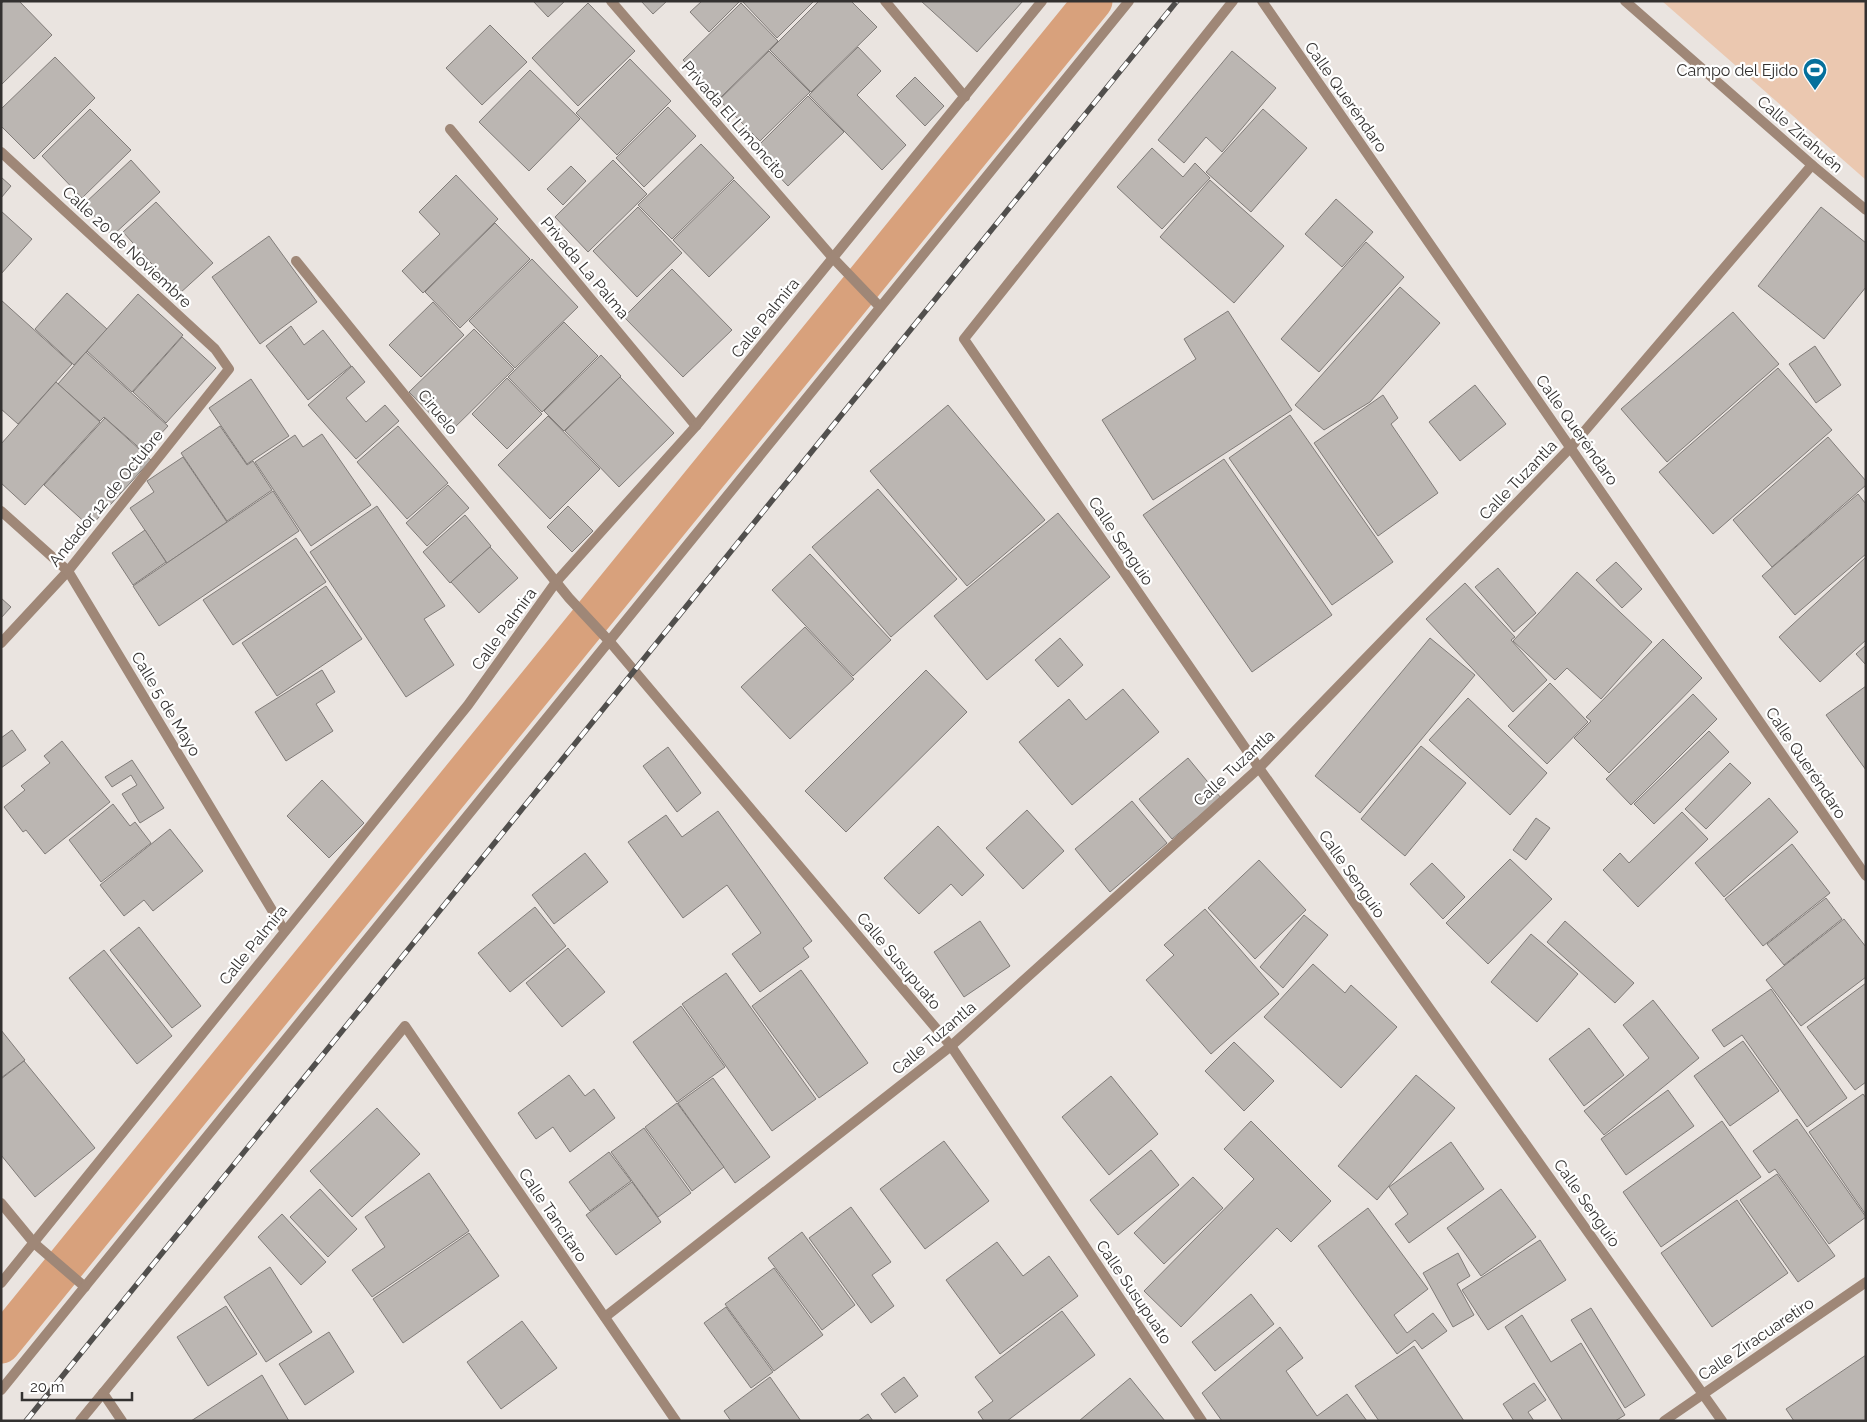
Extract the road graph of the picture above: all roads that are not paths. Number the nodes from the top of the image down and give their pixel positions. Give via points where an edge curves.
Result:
1 (611, 1) edge
2 (884, 1) edge
3 (1042, 1) edge
4 (1129, 1) edge
5 (1233, 1) edge
6 (1262, 1) edge
7 (1625, 1) edge
8 (965, 96) junction
9 (450, 129) dead end
10 (1, 152) edge
11 (1812, 165) junction
12 (1866, 210) edge
13 (835, 259) junction
14 (296, 261) dead end
15 (879, 305) junction
16 (228, 369) joint
17 (696, 426) junction
18 (1571, 446) junction
19 (1, 511) edge
20 (68, 571) junction
21 (556, 582) junction
22 (569, 598) joint
23 (610, 642) junction
24 (1, 643) edge
25 (1259, 768) junction
26 (1866, 876) edge
27 (284, 930) junction
28 (951, 1046) junction
29 (1, 1203) edge
30 (37, 1246) junction
31 (1866, 1282) edge
32 (1, 1283) edge
33 (82, 1285) junction
34 (604, 1317) junction
35 (1, 1390) edge
36 (103, 1393) junction
37 (1704, 1393) junction
38 (80, 1421) edge
39 (122, 1421) edge
40 (676, 1421) edge
41 (1202, 1421) edge
42 (1664, 1421) edge
43 (1722, 1421) edge

1 - 13 street, Privada El Limoncito
2 - 8 street
3 - 8 street, Calle Palmira
4 - 15 street
5 - 25 street, Calle Senguio via 964,339
6 - 18 street, Calle Queréndaro
7 - 11 street, Calle Zirahuén
8 - 13 street, Calle Palmira
9 - 17 street, Privada La Palma
10 - 16 street, Calle 20 de Noviembre via 215,350
11 - 12 street, Calle Zirahuén
11 - 18 street, Calle Tuzantla
13 - 15 street, Privada El Limoncito
13 - 17 street, Calle Palmira
14 - 21 street, Ciruelo
15 - 23 street
16 - 20 street, Andador 12 de Octubre
17 - 21 street, Calle Palmira
18 - 25 street, Calle Tuzantla
18 - 26 street, Calle Queréndaro
19 - 20 street, Calle 5 de Mayo
20 - 24 street, Andador 12 de Octubre
20 - 27 street, Calle 5 de Mayo
21 - 22 street, Ciruelo
21 - 27 street, Calle Palmira via 468,705
22 - 23 street, Calle Susupuato
23 - 28 street, Calle Susupuato
23 - 33 street
25 - 28 street, Calle Tuzantla
25 - 37 street, Calle Senguio
27 - 30 street, Calle Palmira
28 - 34 street, Calle Tuzantla
28 - 41 street, Calle Susupuato
29 - 30 street
30 - 32 street, Calle Palmira
30 - 33 street
31 - 37 street, Calle Ziracuaretiro
33 - 35 street
34 - 36 street, Calle Tancítaro via 405,1026
34 - 40 street, Calle Tancítaro
36 - 38 street
36 - 39 street
37 - 42 street, Calle Ziracuaretiro
37 - 43 street, Calle Senguio

